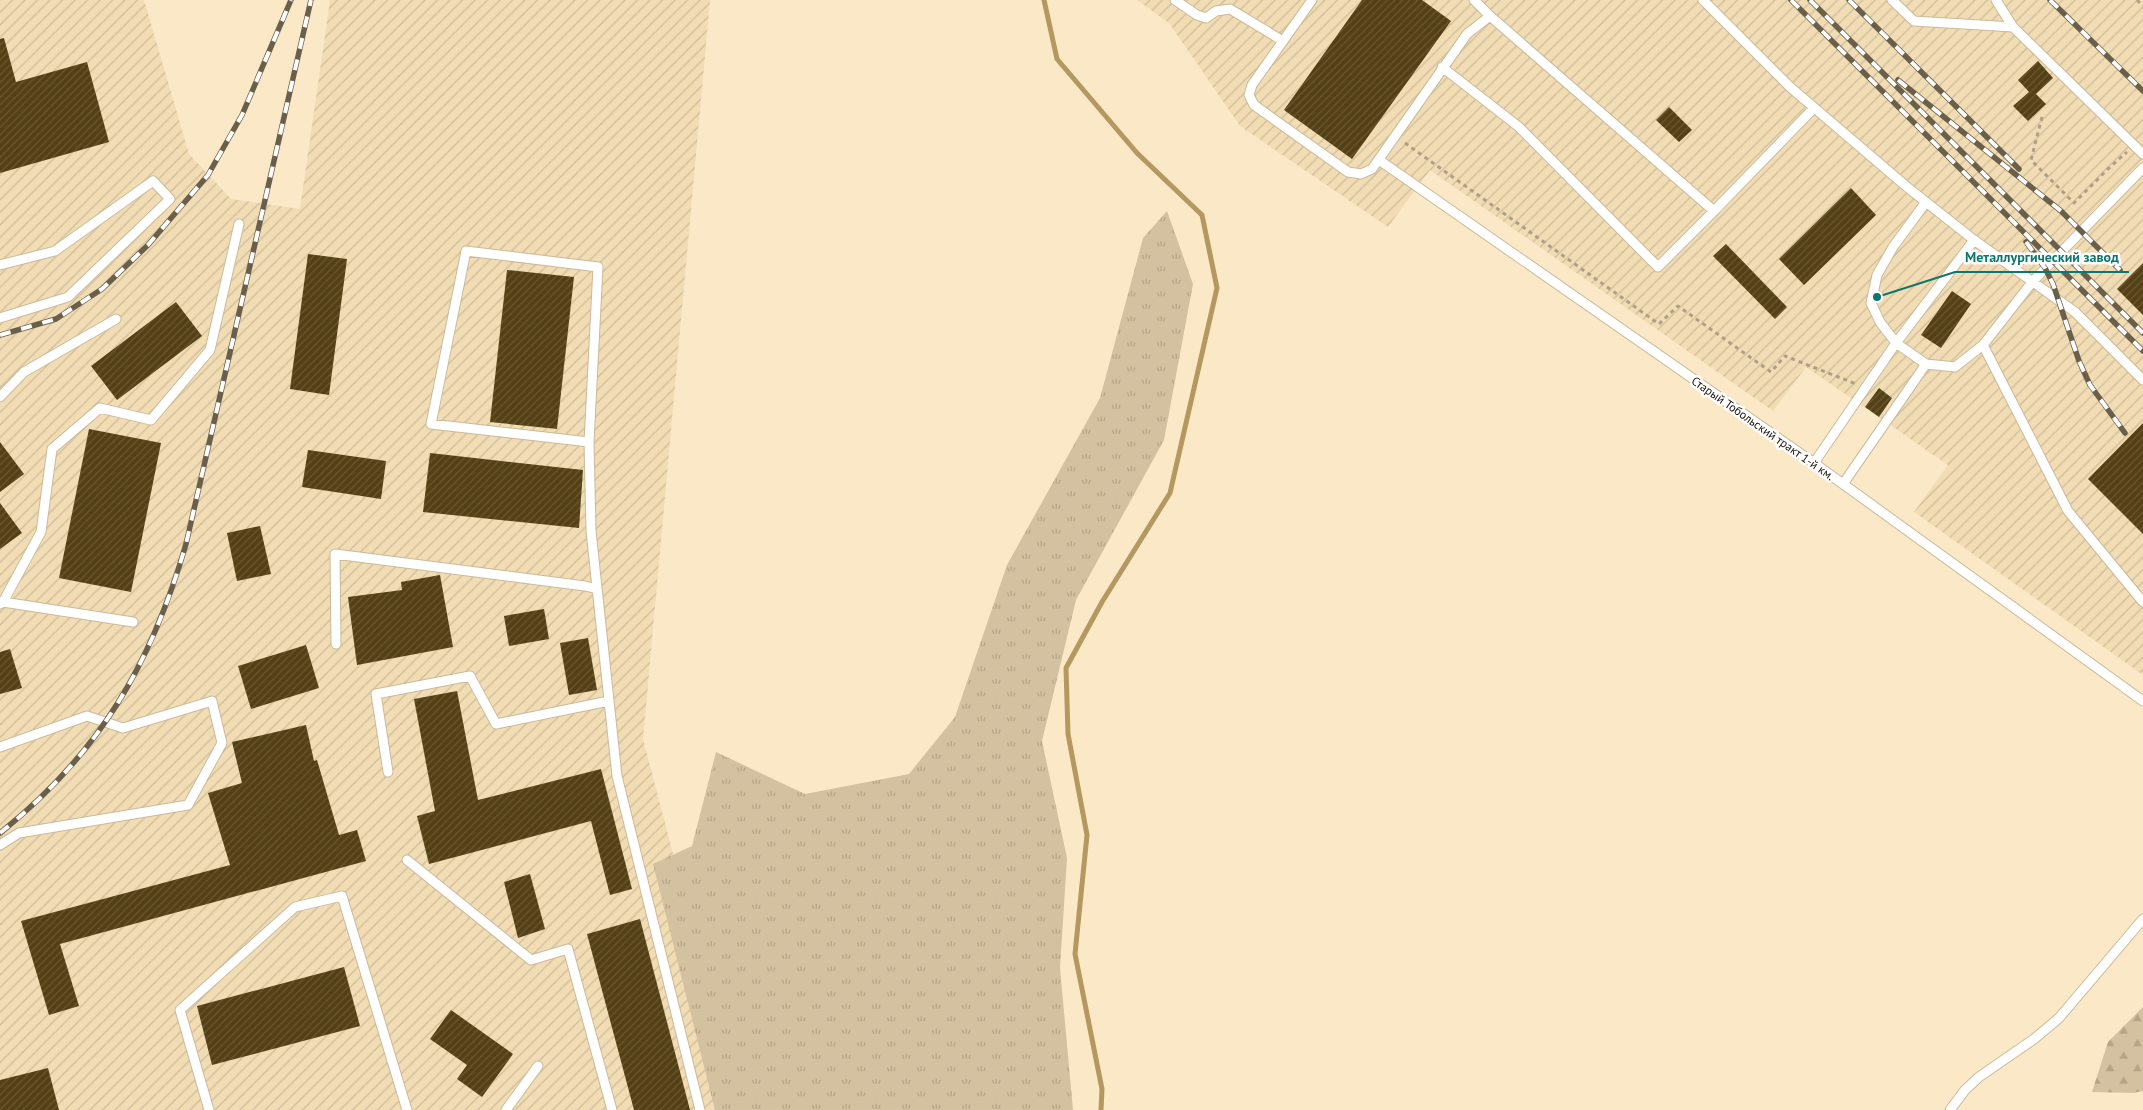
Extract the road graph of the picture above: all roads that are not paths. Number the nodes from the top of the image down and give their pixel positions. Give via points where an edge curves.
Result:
1 (1175, 0) edge
2 (1312, 0) edge
3 (1474, 0) edge
4 (1703, 0) edge
5 (1892, 0) edge
6 (1996, 0) edge
7 (1490, 16) junction
8 (2013, 27) junction
9 (1283, 41) junction
10 (1442, 67) junction
11 (1814, 108) junction
12 (2143, 154) edge
13 (1378, 160) junction
14 (2143, 168) edge
15 (1926, 202) junction
16 (1714, 211) junction
17 (239, 224) dead end
18 (1974, 240) junction
19 (0, 265) edge
20 (2033, 281) junction
21 (0, 318) edge
22 (116, 319) dead end
23 (1896, 343) junction
24 (1983, 345) junction
25 (1926, 364) junction
26 (2143, 380) edge
27 (0, 397) edge
28 (589, 442) junction
29 (1814, 463) junction
30 (1842, 484) junction
31 (597, 589) junction
32 (2143, 602) edge
33 (2, 603) edge
34 (134, 622) dead end
35 (336, 644) dead end
36 (2143, 701) edge
37 (609, 702) junction
38 (0, 747) edge
39 (388, 772) dead end
40 (0, 845) edge
41 (407, 860) dead end
42 (2143, 919) edge
43 (538, 1066) dead end
44 (209, 1110) edge
45 (408, 1110) edge
46 (506, 1110) edge
47 (612, 1110) edge
48 (700, 1110) edge
49 (1950, 1110) edge

1 - 9 lane via 1206,18 1216,11 1230,9
2 - 9 lane
3 - 7 lane
4 - 11 lane
5 - 8 lane via 1914,21
6 - 8 lane
7 - 10 lane via 1467,34
7 - 16 lane
8 - 12 lane
9 - 13 lane via 1252,85 1249,96 1254,105 1348,172 1361,174 1372,169
10 - 13 lane
10 - 16 lane via 1519,127 1658,267
11 - 15 lane
11 - 16 lane
13 - 29 lane, Старый Тобольский тракт 1-й км.
14 - 20 lane
15 - 18 lane
15 - 23 lane via 1877,275 1871,303
17 - 33 lane via 210,350 151,420 100,408 52,449 41,532
18 - 20 lane
18 - 23 lane
19 - 21 lane via 54,251 153,181 170,199 68,297
20 - 24 lane
20 - 26 lane via 2075,312
22 - 27 lane via 24,372
23 - 25 lane
23 - 29 lane
24 - 25 lane via 1955,367
24 - 32 lane via 2068,511
25 - 30 lane
28 - 28 lane via 598,267 466,251 431,424
28 - 31 lane
29 - 30 lane, Старый Тобольский тракт 1-й км.
30 - 36 lane, Старый Тобольский тракт 1-й км.
31 - 35 lane via 335,554
31 - 37 lane
33 - 34 lane
37 - 39 lane via 496,724 470,676 376,694
37 - 48 lane via 617,776
38 - 40 lane via 87,716 123,728 212,701 222,743 188,805 20,833
41 - 47 lane via 531,960 568,949
42 - 49 lane via 2059,1018 1978,1077
43 - 46 lane
44 - 45 lane via 180,1010 295,907 342,896

